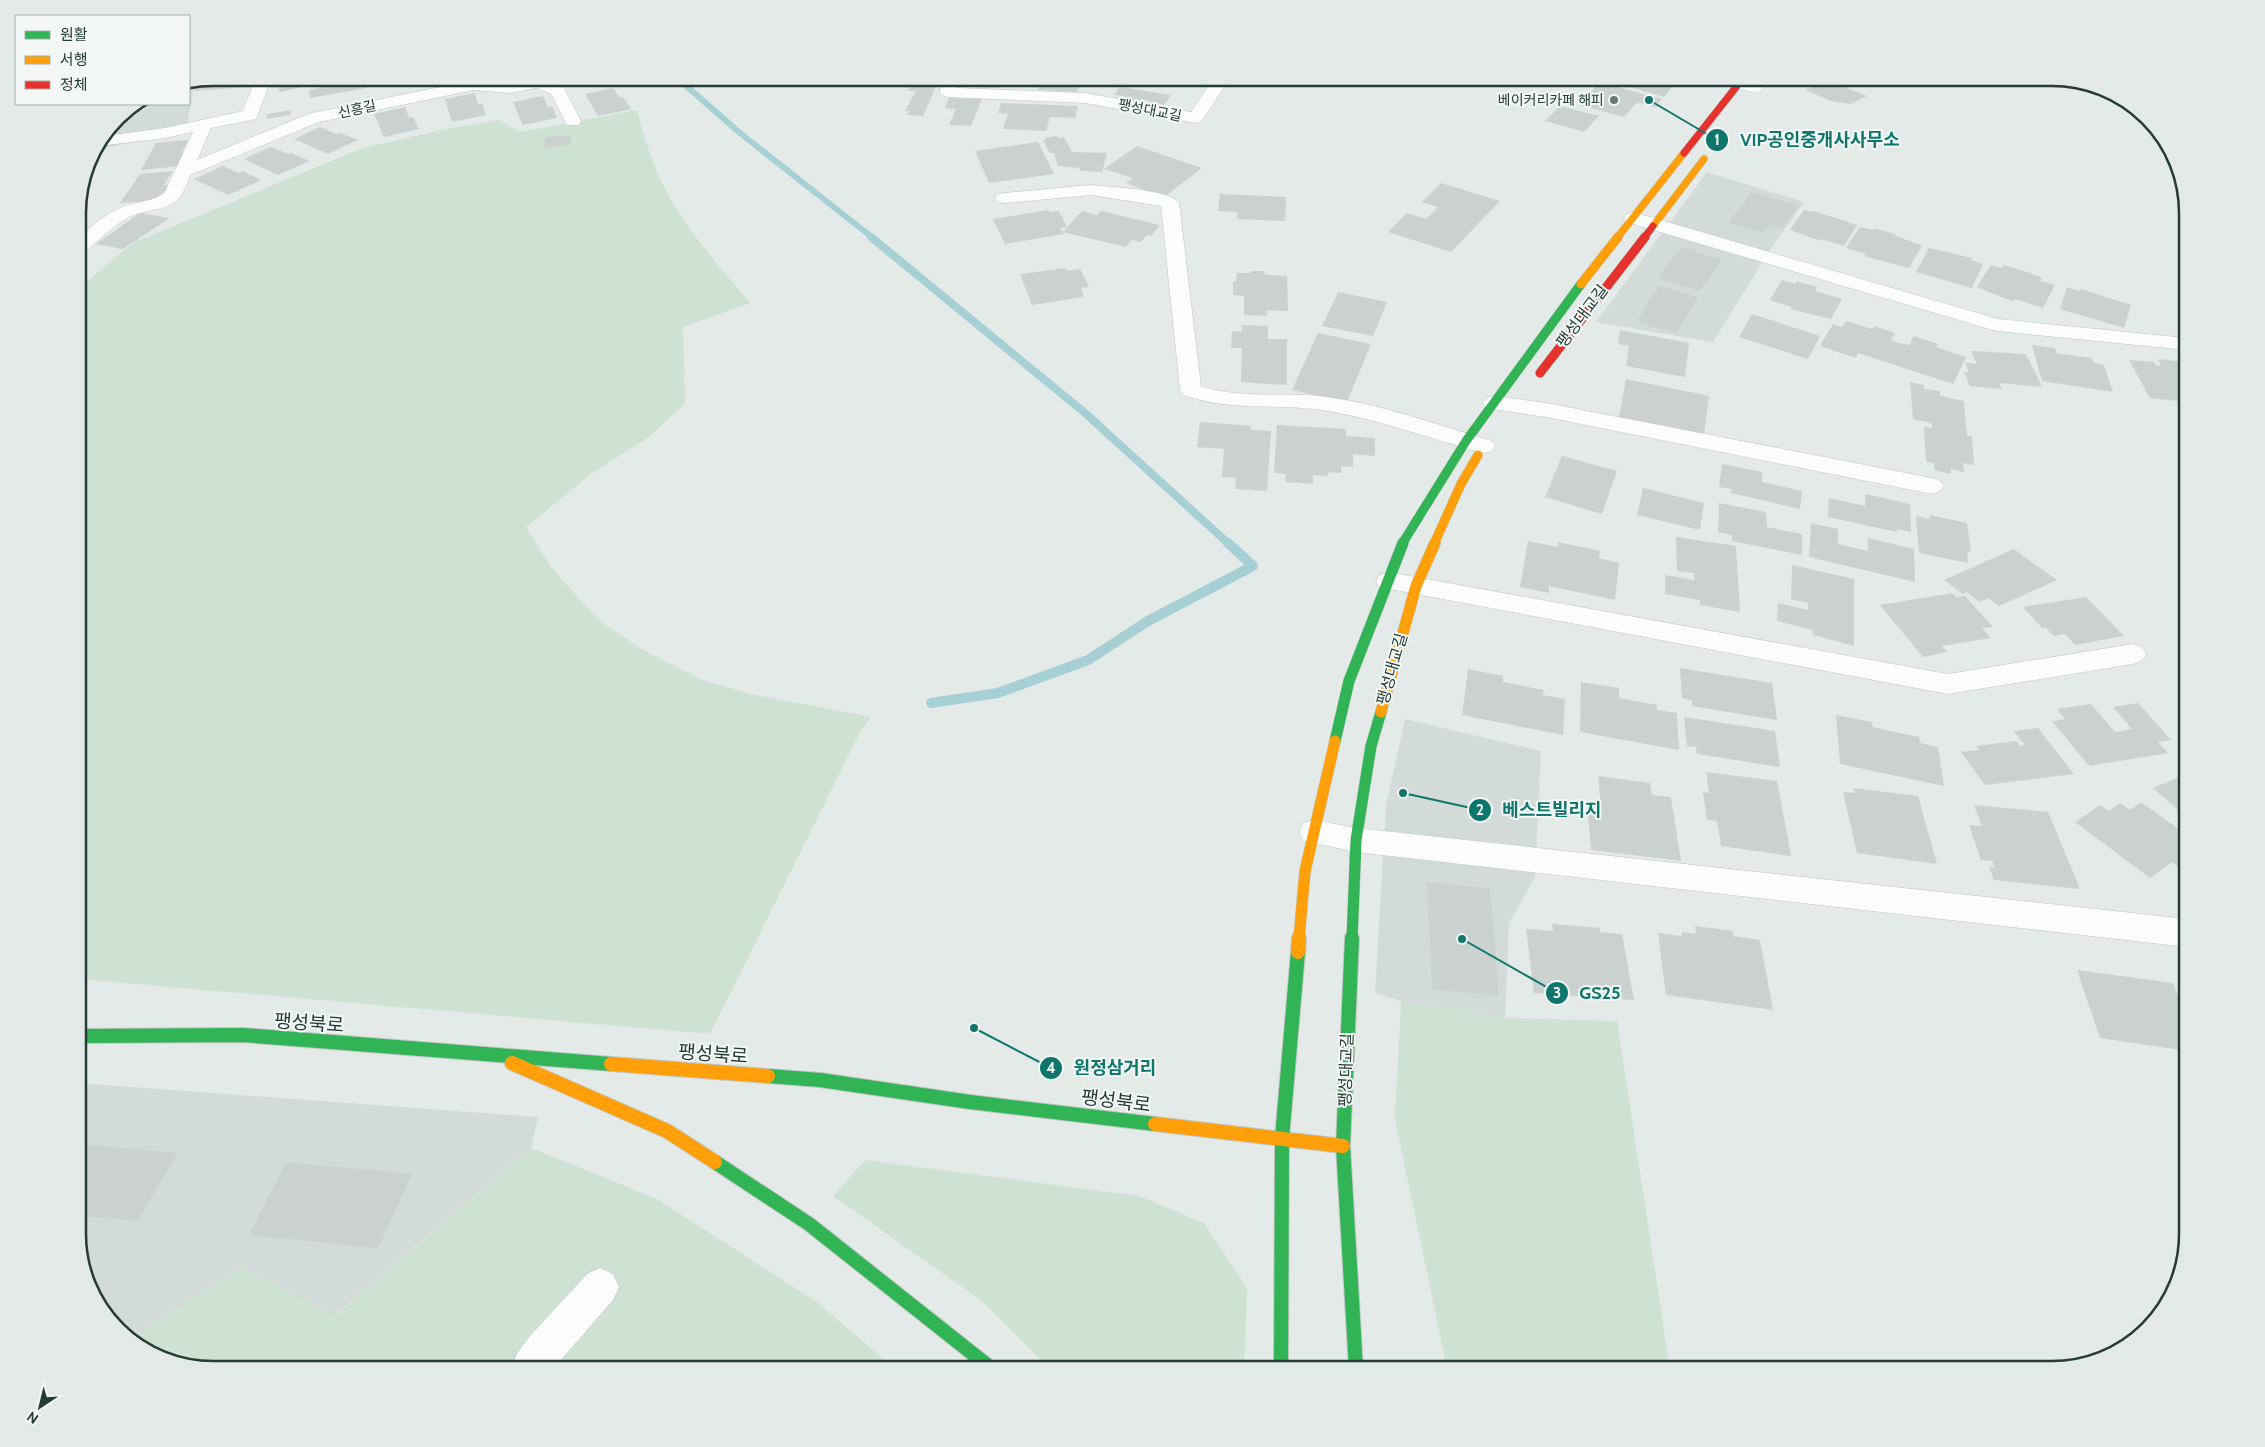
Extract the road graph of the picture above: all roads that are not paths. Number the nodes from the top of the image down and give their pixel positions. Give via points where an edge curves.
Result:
1 (261, 86) edge
2 (469, 86) edge
3 (486, 86) edge
4 (522, 86) edge
5 (546, 86) edge
6 (949, 86) edge
7 (1217, 86) edge
8 (1749, 86) edge
9 (250, 115) junction
10 (572, 121) dead end
11 (205, 124) junction
12 (263, 138) junction
13 (110, 140) edge
14 (1713, 147) dead end
15 (182, 172) junction
16 (1004, 198) dead end
17 (1633, 218) junction
18 (1654, 223) junction
19 (87, 241) edge
20 (2179, 343) edge
21 (1514, 401) junction
22 (1480, 442) junction
23 (1932, 486) dead end
24 (1388, 581) junction
25 (1416, 586) junction
26 (2133, 654) dead end
27 (1314, 832) junction
28 (1356, 840) junction
29 (2179, 932) edge
30 (87, 1036) edge
31 (492, 1055) junction
32 (1282, 1138) junction
33 (1343, 1146) junction
34 (600, 1287) dead end
35 (536, 1361) edge
36 (981, 1361) edge
37 (1281, 1361) edge
38 (1355, 1361) edge

1 - 9 street
2 - 12 street, 신흥길 via 314,118
3 - 4 street, 신흥길
5 - 10 street, 신흥길 via 558,91
6 - 7 street, 팽성대교길 via 948,92 1088,91 1195,118
8 - 17 main road
9 - 11 street
9 - 12 street
11 - 13 street
11 - 15 street
12 - 15 street, 신흥길
14 - 18 main road, 팽성대교길
15 - 19 street via 179,190 170,198 118,216
16 - 22 street via 1091,190 1170,203 1191,390 1214,397 1321,403
17 - 18 street
17 - 21 main road via 1594,266
18 - 20 street via 1996,325
18 - 21 main road, 팽성대교길
21 - 22 main road
21 - 23 street
22 - 24 main road via 1403,542
22 - 25 main road, 팽성대교길
24 - 25 street
24 - 27 main road via 1349,681
25 - 26 street via 1948,684
25 - 28 main road, 팽성대교길 via 1371,746
27 - 28 street
27 - 32 main road via 1305,871
28 - 29 street
28 - 33 main road, 팽성대교길
30 - 31 main road, 팽성북로 via 243,1036
31 - 32 main road, 팽성북로 via 820,1080 970,1102
31 - 36 main road via 667,1131 809,1224
32 - 33 main road, 팽성북로
32 - 37 main road
33 - 38 main road, 팽성대교길
34 - 35 street

